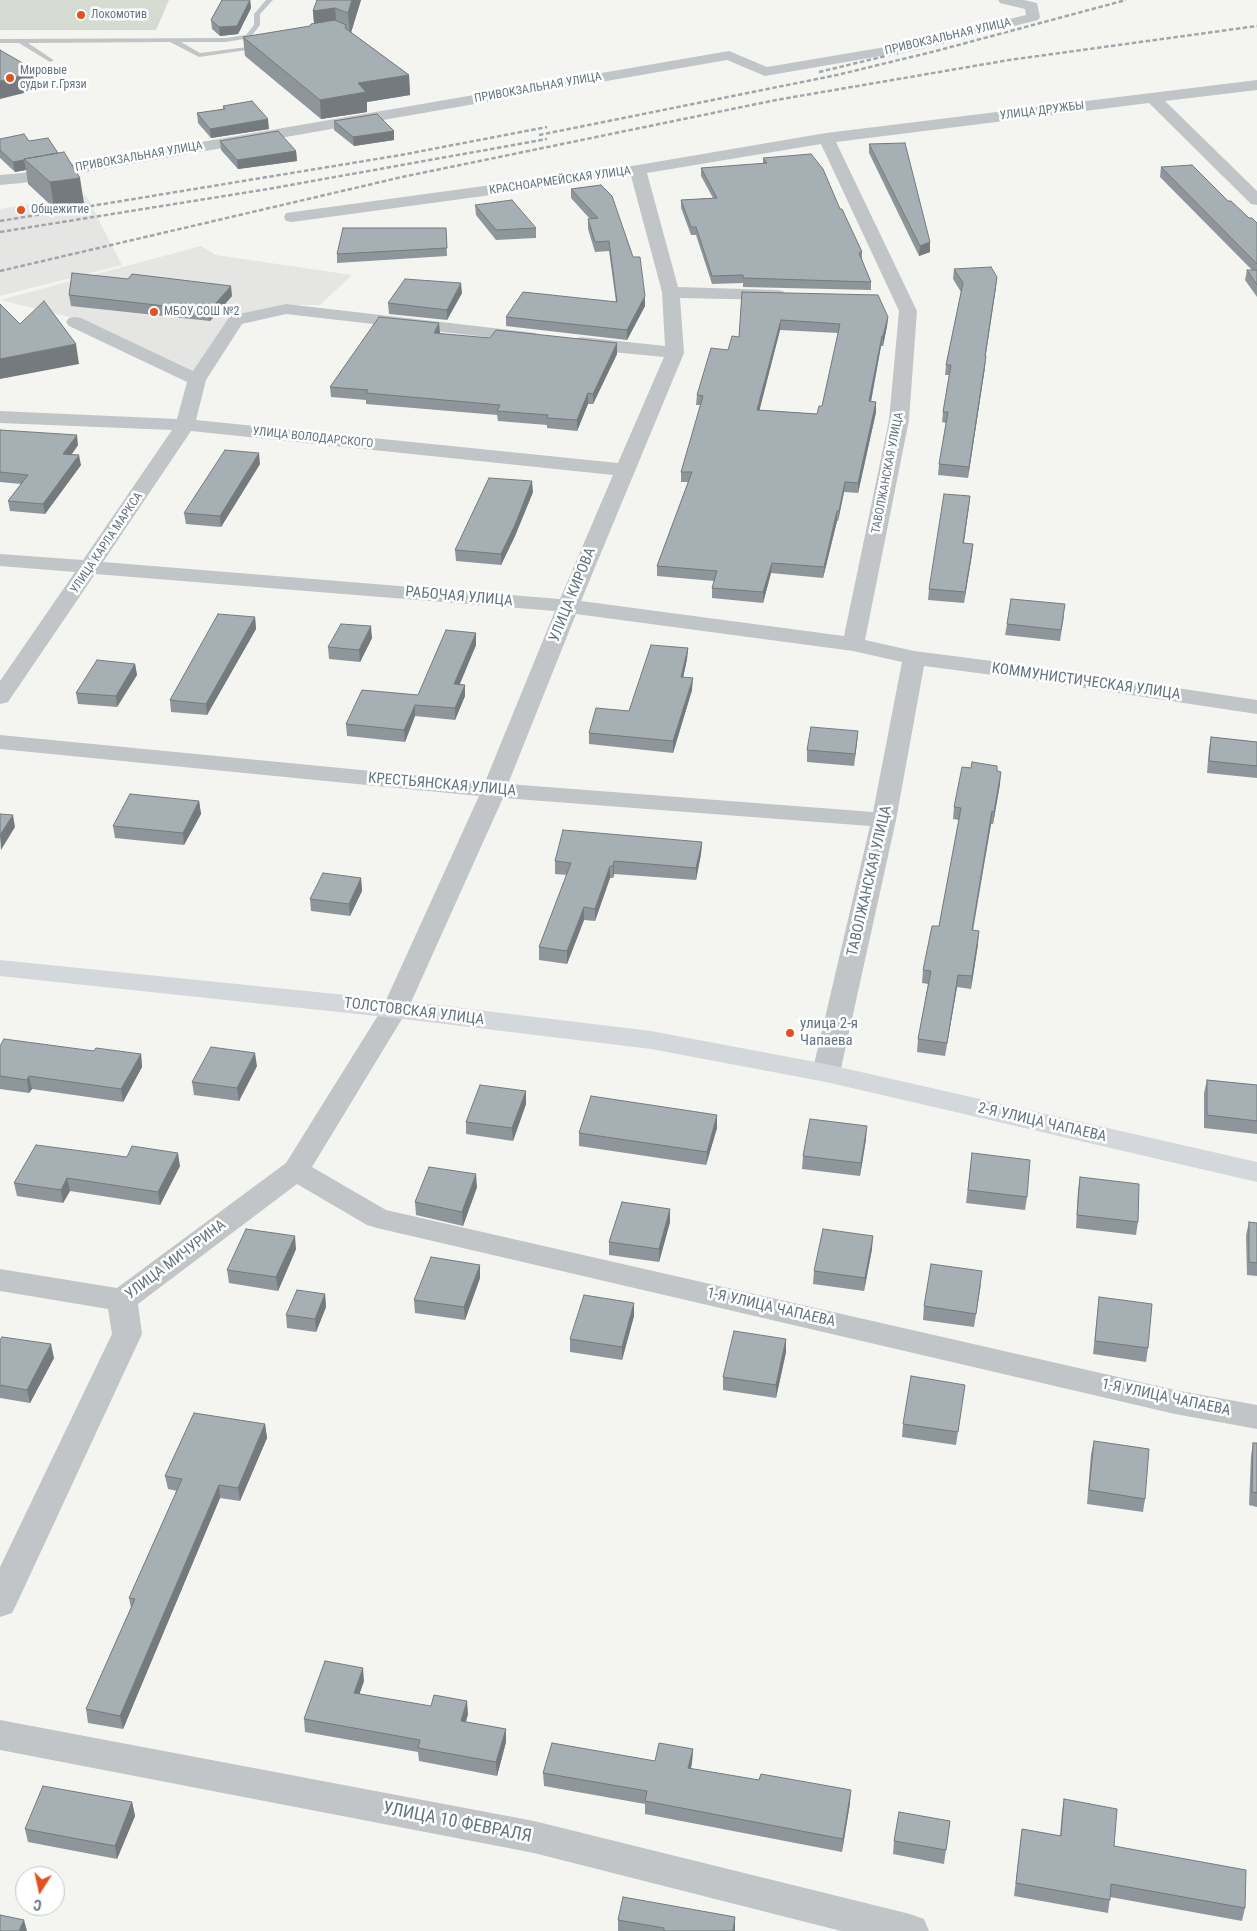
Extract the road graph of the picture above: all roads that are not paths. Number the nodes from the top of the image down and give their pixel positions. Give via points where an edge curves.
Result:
1 (270, 0) edge
2 (1005, 0) edge
3 (170, 40) junction
4 (0, 41) edge
5 (20, 41) junction
6 (268, 45) edge
7 (50, 60) dead end
8 (1257, 85) edge
9 (1152, 97) junction
10 (826, 138) junction
11 (638, 170) junction
12 (0, 180) edge
13 (1257, 200) edge
14 (292, 217) dead end
15 (671, 292) junction
16 (791, 295) edge
17 (881, 297) edge
18 (901, 298) junction
19 (75, 322) dead end
20 (548, 339) edge
21 (568, 341) edge
22 (675, 353) junction
23 (198, 380) junction
24 (0, 417) edge
25 (185, 425) junction
26 (624, 470) junction
27 (0, 560) edge
28 (91, 567) junction
29 (568, 606) junction
30 (853, 644) junction
31 (914, 658) junction
32 (0, 697) edge
33 (1257, 707) edge
34 (0, 742) edge
35 (494, 790) junction
36 (884, 820) junction
37 (0, 968) edge
38 (395, 1008) junction
39 (826, 1073) junction
40 (296, 1170) junction
41 (1257, 1172) edge
42 (0, 1280) edge
43 (122, 1300) junction
44 (1257, 1417) edge
45 (0, 1603) edge
46 (0, 1736) edge
47 (827, 1920) edge
48 (910, 1931) edge

1 - 3 lane via 257,14 257,25 248,37
2 - 12 street, ПРИВОКЗАЛЬНАЯ УЛИЦА via 1032,6 1034,16 922,45 765,72 729,55
3 - 5 lane
3 - 6 lane via 199,55
4 - 5 lane
5 - 7 lane
8 - 9 street, УЛИЦА ДРУЖБЫ
9 - 10 street, УЛИЦА ДРУЖБЫ
9 - 13 street
10 - 11 street, КРАСНОАРМЕЙСКАЯ УЛИЦА
10 - 18 street, ТАВОЛЖАНСКАЯ УЛИЦА
11 - 14 street, КРАСНОАРМЕЙСКАЯ УЛИЦА
11 - 15 street, УЛИЦА КИРОВА
15 - 16 street
15 - 22 street, УЛИЦА КИРОВА
17 - 18 street
18 - 30 street, ТАВОЛЖАНСКАЯ УЛИЦА via 908,311 899,420
19 - 23 street
20 - 23 street, УЛИЦА КАРЛА МАРКСА via 286,310 236,320
21 - 22 street
22 - 26 street, УЛИЦА КИРОВА
23 - 25 street, УЛИЦА КАРЛА МАРКСА
24 - 25 street, УЛИЦА ВОЛОДАРСКОГО
25 - 26 street, УЛИЦА ВОЛОДАРСКОГО
25 - 28 street, УЛИЦА КАРЛА МАРКСА
26 - 29 street, УЛИЦА КИРОВА
27 - 28 street, РАБОЧАЯ УЛИЦА
28 - 29 street, РАБОЧАЯ УЛИЦА
28 - 32 street, УЛИЦА КАРЛА МАРКСА
29 - 30 street, РАБОЧАЯ УЛИЦА
29 - 35 street, УЛИЦА КИРОВА
30 - 31 street, РАБОЧАЯ УЛИЦА
31 - 33 street, КОММУНИСТИЧЕСКАЯ УЛИЦА
31 - 36 street, ТАВОЛЖАНСКАЯ УЛИЦА
34 - 35 street, КРЕСТЬЯНСКАЯ УЛИЦА
35 - 36 street, КРЕСТЬЯНСКАЯ УЛИЦА
35 - 38 street, УЛИЦА КИРОВА
36 - 39 street, ТАВОЛЖАНСКАЯ УЛИЦА
37 - 38 main road, ТОЛСТОВСКАЯ УЛИЦА
38 - 39 main road, ТОЛСТОВСКАЯ УЛИЦА via 651,1040
38 - 40 street, УЛИЦА МИЧУРИНА
39 - 41 main road, 2-Я УЛИЦА ЧАПАЕВА
40 - 43 street, УЛИЦА МИЧУРИНА
40 - 44 street, 1-Я УЛИЦА ЧАПАЕВА via 377,1218 1175,1402
42 - 43 street
43 - 45 street, УЛИЦА МИЧУРИНА via 127,1334
46 - 47 street, УЛИЦА 10 ФЕВРАЛЯ via 534,1837
47 - 48 street, УЛИЦА 10 ФЕВРАЛЯ

